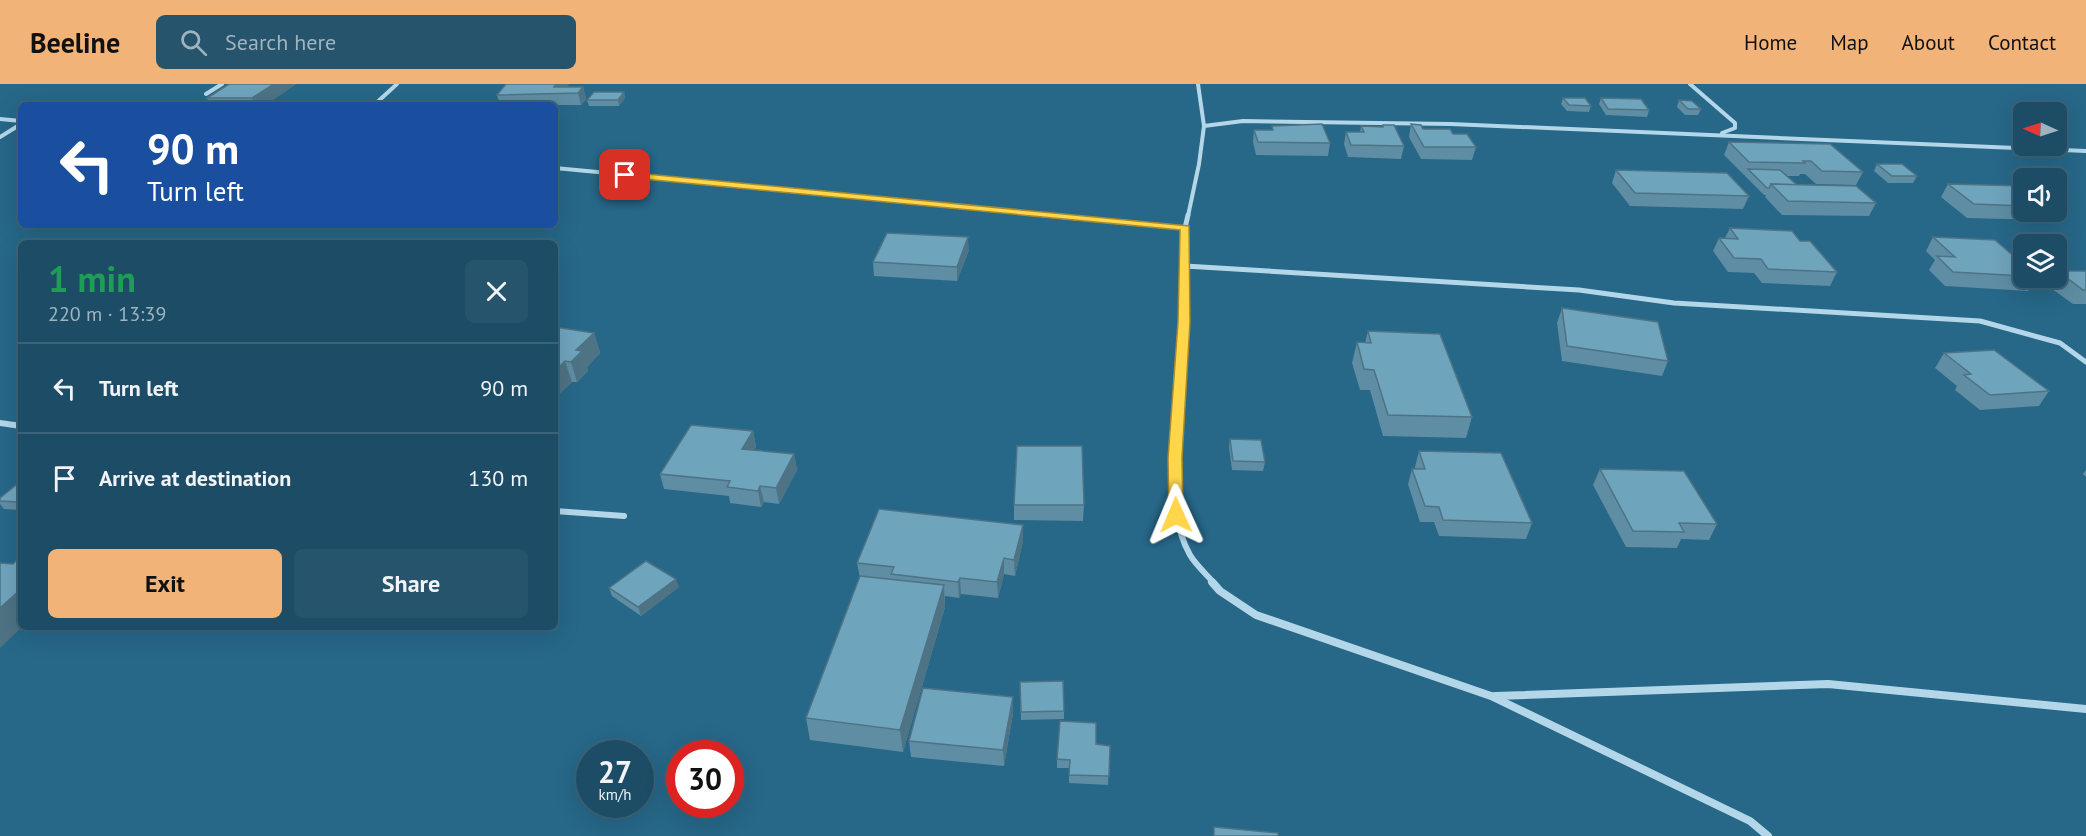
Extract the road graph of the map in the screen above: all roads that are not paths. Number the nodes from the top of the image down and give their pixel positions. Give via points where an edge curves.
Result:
1 (222, 84) edge
2 (397, 84) edge
3 (1198, 84) edge
4 (1690, 84) edge
5 (206, 94) dead end
6 (377, 102) edge
7 (0, 119) edge
8 (18, 122) edge
9 (18, 124) edge
10 (1204, 126) junction
11 (1719, 134) junction
12 (0, 137) edge
13 (2086, 151) edge
14 (558, 168) edge
15 (1185, 228) junction
16 (1185, 266) junction
17 (2086, 362) edge
18 (0, 423) edge
19 (18, 426) edge
20 (558, 511) edge
21 (624, 516) dead end
22 (1491, 696) junction
23 (2086, 709) edge
24 (1768, 836) edge

1 - 5 street
2 - 6 street
3 - 10 street
4 - 11 street via 1735,123 1735,128
7 - 8 street
9 - 12 street
10 - 11 street via 1243,121 1382,123
10 - 15 street
11 - 13 street
14 - 15 street
15 - 16 street
16 - 17 street via 1579,290 1674,303 1980,321 2060,343
16 - 22 street via 1175,458 1176,515 1190,555 1220,591 1256,615
18 - 19 street
20 - 21 street
22 - 23 street via 1828,684
22 - 24 street via 1750,821

